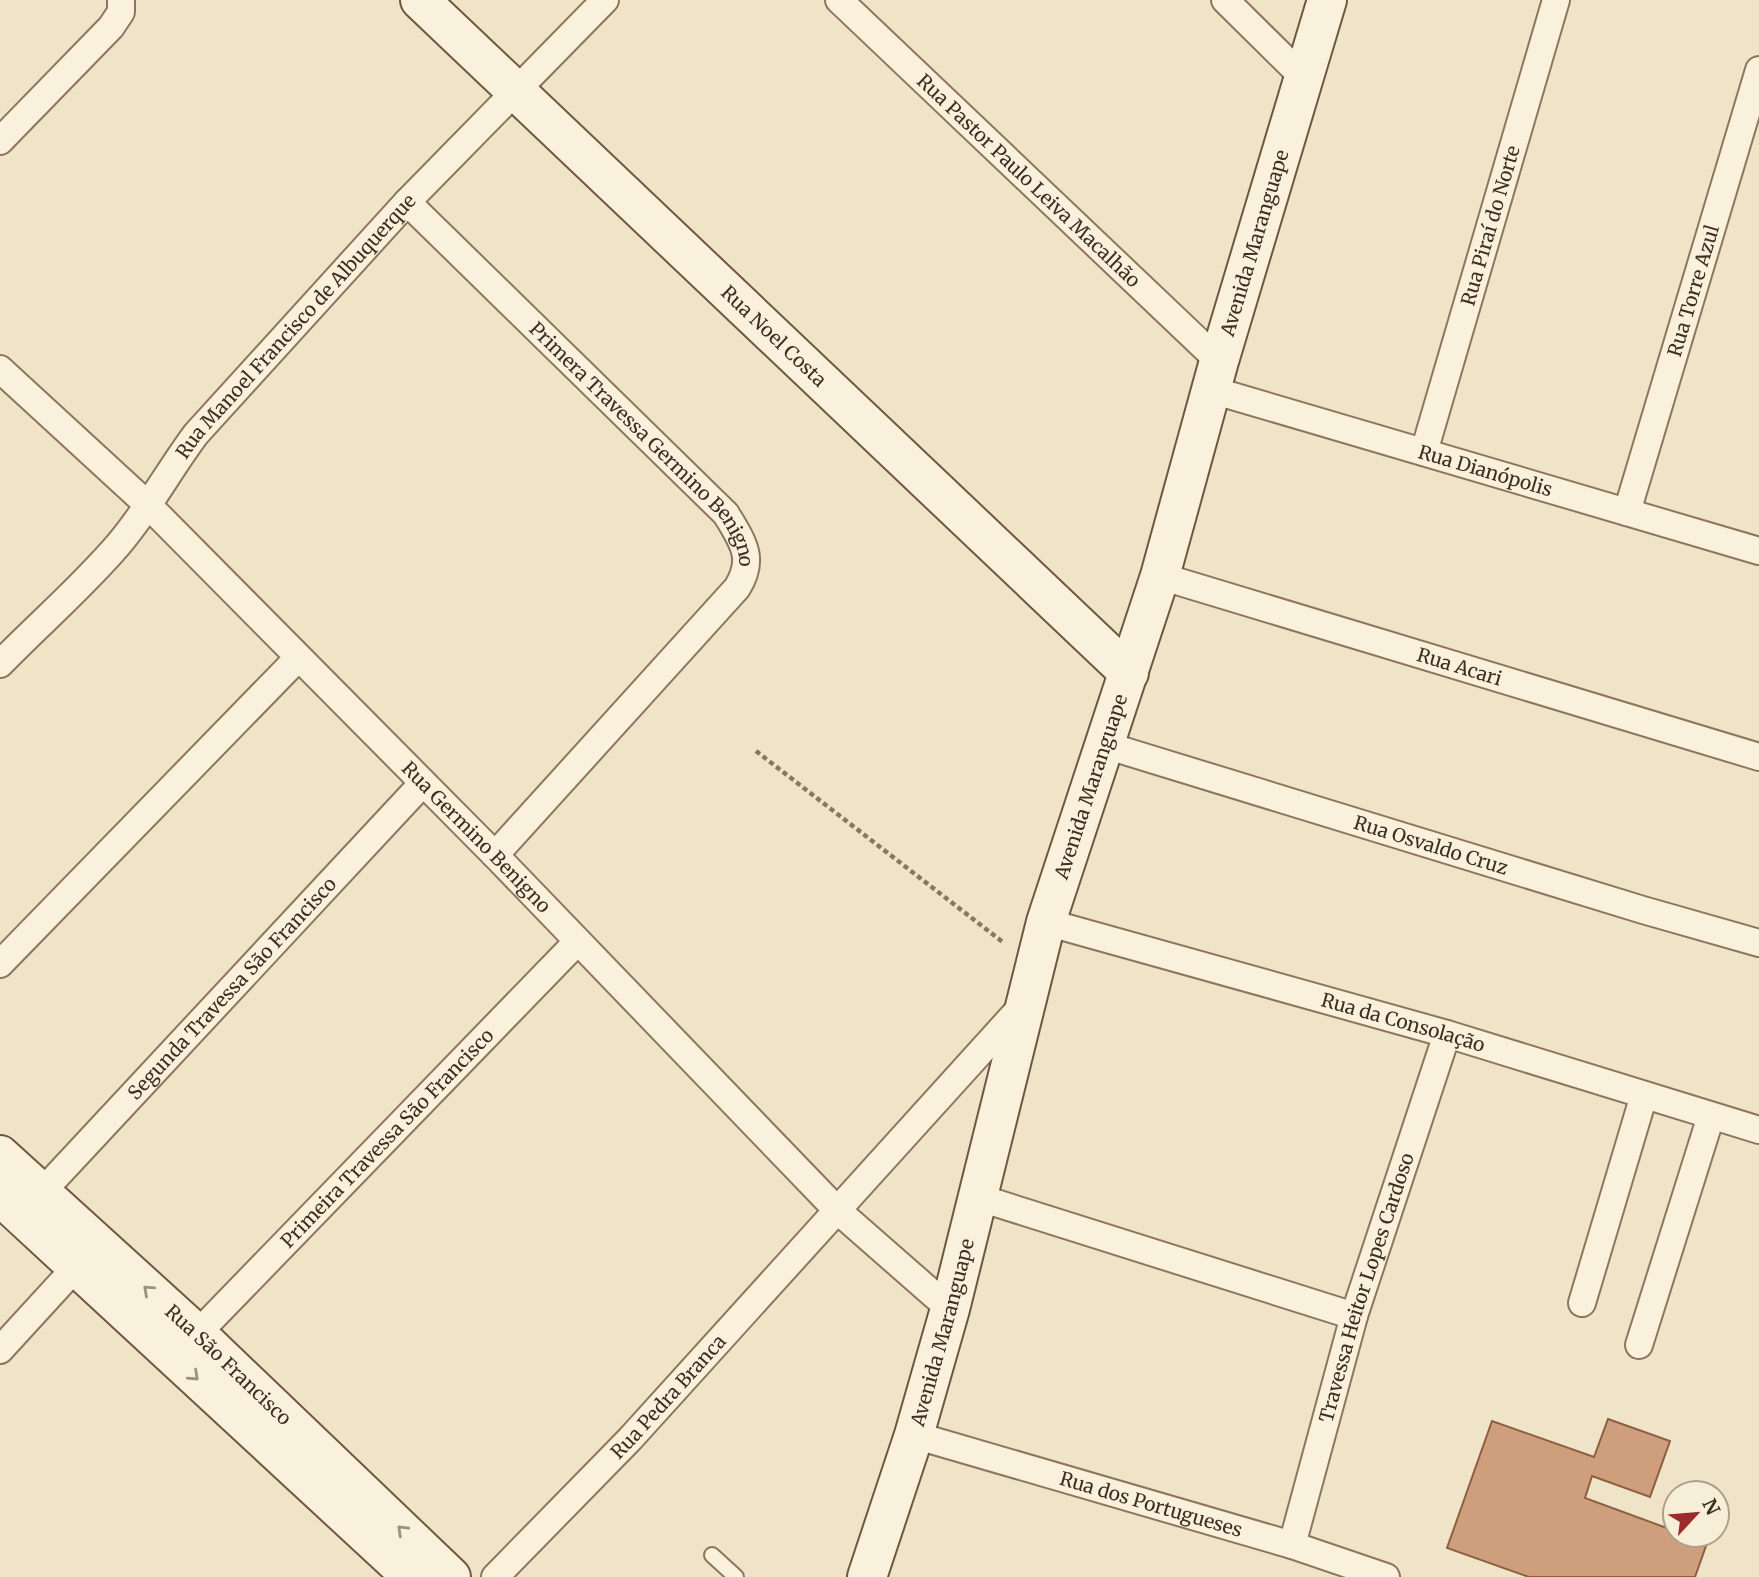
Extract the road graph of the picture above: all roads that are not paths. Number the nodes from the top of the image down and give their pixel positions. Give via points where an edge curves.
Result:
1 (420, 0) edge
2 (605, 0) edge
3 (839, 0) edge
4 (1225, 0) edge
5 (1327, 0) edge
6 (1556, 0) edge
7 (121, 2) edge
8 (1759, 70) edge
9 (1304, 78) junction
10 (516, 93) junction
11 (0, 141) edge
12 (407, 202) junction
13 (0, 369) edge
14 (1215, 375) junction
15 (1424, 452) junction
16 (149, 506) junction
17 (1627, 512) junction
18 (1759, 551) edge
19 (1160, 576) junction
20 (297, 659) junction
21 (0, 664) edge
22 (1129, 673) junction
23 (1105, 745) junction
24 (1759, 757) edge
25 (422, 784) junction
26 (495, 855) junction
27 (1046, 922) junction
28 (577, 942) junction
29 (1759, 943) edge
30 (0, 964) edge
31 (1031, 984) junction
32 (1447, 1034) junction
33 (1644, 1095) junction
34 (1712, 1116) junction
35 (1759, 1130) edge
36 (0, 1155) edge
37 (41, 1193) junction
38 (0, 1196) edge
39 (980, 1198) junction
40 (837, 1210) junction
41 (76, 1267) junction
42 (1582, 1303) dead end
43 (950, 1309) junction
44 (1354, 1316) junction
45 (197, 1334) junction
46 (1639, 1345) dead end
47 (0, 1350) edge
48 (915, 1435) junction
49 (1292, 1545) junction
50 (712, 1555) dead end
51 (412, 1577) edge
52 (452, 1577) edge
53 (495, 1577) edge
54 (736, 1577) edge
55 (867, 1577) edge
56 (1386, 1577) edge

1 - 10 street, Rua Noel Costa
2 - 10 street, Rua Manoel Francisco de Albuquerque
3 - 14 street, Rua Pastor Paulo Leiva Macalhão
4 - 9 street
5 - 9 street, Avenida Maranguape
6 - 15 street, Rua Piraí do Norte
7 - 11 street via 121,12 111,27
8 - 17 street, Rua Torre Azul
9 - 14 street, Avenida Maranguape
10 - 12 street, Rua Manoel Francisco de Albuquerque
10 - 22 street, Rua Noel Costa
12 - 16 street, Rua Manoel Francisco de Albuquerque via 196,434
12 - 26 street, Primera Travessa Germino Benigno via 726,514 742,540 747,559 746,573 737,588
13 - 16 street, Rua Germino Benigno
14 - 15 street, Rua Dianópolis
14 - 19 street, Avenida Maranguape
15 - 17 street, Rua Dianópolis
16 - 20 street, Rua Germino Benigno
16 - 21 street, Rua Manoel Francisco de Albuquerque via 118,546
17 - 18 street, Rua Dianópolis
19 - 22 street, Avenida Maranguape
19 - 24 street, Rua Acari
20 - 25 street, Rua Germino Benigno
20 - 30 street
22 - 23 street, Avenida Maranguape
23 - 27 street, Avenida Maranguape
23 - 29 street, Rua Osvaldo Cruz
25 - 26 street, Rua Germino Benigno
25 - 37 street, Segunda Travessa São Francisco
26 - 28 street, Rua Germino Benigno
27 - 31 street, Avenida Maranguape
27 - 32 street, Rua da Consolação
28 - 40 street, Rua Germino Benigno
28 - 45 street, Primeira Travessa São Francisco
31 - 39 street, Avenida Maranguape
31 - 40 street, Rua Pedra Branca
32 - 33 street, Rua da Consolação
32 - 44 street, Travessa Heitor Lopes Cardoso
33 - 34 street, Rua da Consolação
33 - 42 street
34 - 35 street, Rua da Consolação
34 - 46 street
36 - 37 street, Rua São Francisco
45 -> 37 street, Rua São Francisco
38 - 41 street, Rua São Francisco
39 - 43 street, Avenida Maranguape
39 - 44 street
40 - 43 street, Rua Germino Benigno
40 - 53 street, Rua Pedra Branca via 630,1438
41 - 47 street
41 -> 51 street, Rua São Francisco
43 - 48 street, Avenida Maranguape
44 - 49 street, Travessa Heitor Lopes Cardoso
52 -> 45 street, Rua São Francisco
48 - 49 street, Rua dos Portugueses
48 - 55 street, Avenida Maranguape
49 - 56 street, Rua dos Portugueses
50 - 54 lane

